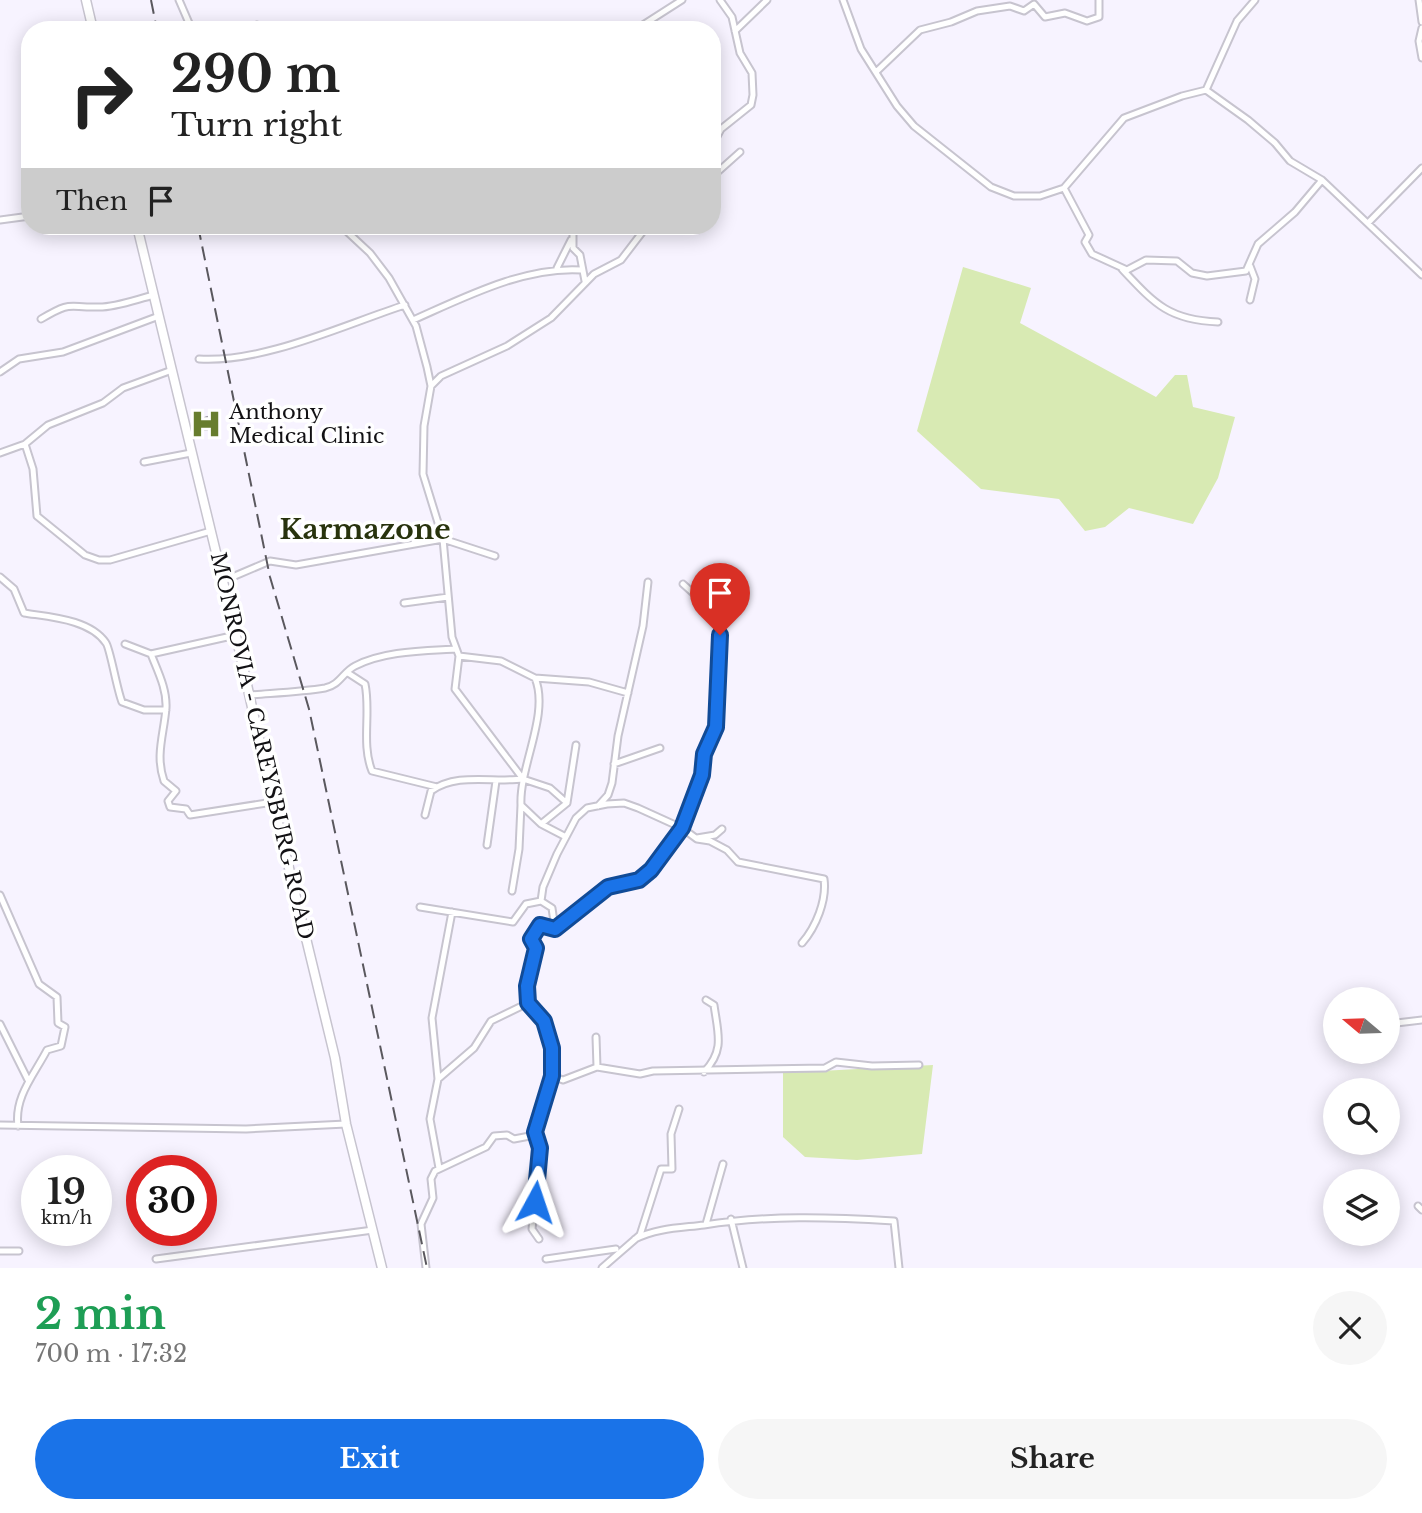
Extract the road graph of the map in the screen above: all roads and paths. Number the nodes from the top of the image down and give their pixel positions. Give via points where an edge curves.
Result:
1 (86, 0) edge
2 (179, 0) edge
3 (682, 0) edge
4 (720, 0) edge
5 (767, 0) edge
6 (843, 0) edge
7 (1099, 0) edge
8 (1255, 0) edge
9 (1419, 0) edge
10 (91, 21) edge
11 (188, 21) edge
12 (649, 21) edge
13 (1422, 22) edge
14 (1422, 28) edge
15 (735, 31) junction
16 (1422, 58) edge
17 (876, 72) junction
18 (1206, 90) junction
19 (721, 130) edge
20 (740, 152) dead end
21 (1422, 167) edge
22 (721, 169) edge
23 (1322, 180) junction
24 (1064, 188) junction
25 (21, 217) edge
26 (0, 220) edge
27 (1368, 223) junction
28 (139, 235) edge
29 (350, 235) edge
30 (572, 235) edge
31 (640, 235) edge
32 (572, 240) junction
33 (1250, 266) junction
34 (557, 268) junction
35 (1122, 269) junction
36 (582, 270) junction
37 (1422, 275) edge
38 (585, 282) junction
39 (154, 295) junction
40 (1250, 300) dead end
41 (405, 305) junction
42 (159, 316) junction
43 (41, 319) dead end
44 (413, 320) junction
45 (1218, 322) dead end
46 (200, 359) dead end
47 (172, 370) junction
48 (0, 372) edge
49 (431, 386) junction
50 (25, 444) junction
51 (0, 453) edge
52 (191, 453) junction
53 (144, 462) dead end
54 (211, 531) junction
55 (443, 539) junction
56 (495, 556) dead end
57 (0, 577) edge
58 (223, 582) junction
59 (648, 582) dead end
60 (682, 584) dead end
61 (448, 597) junction
62 (404, 603) dead end
63 (236, 635) junction
64 (125, 643) dead end
65 (455, 649) junction
66 (151, 654) junction
67 (459, 656) junction
68 (348, 673) junction
69 (535, 678) junction
70 (628, 693) junction
71 (250, 695) junction
72 (166, 710) junction
73 (576, 745) dead end
74 (660, 748) dead end
75 (614, 764) junction
76 (523, 779) junction
77 (496, 781) junction
78 (438, 787) junction
79 (272, 802) junction
80 (567, 803) junction
81 (522, 805) junction
82 (598, 806) junction
83 (425, 815) dead end
84 (541, 824) junction
85 (682, 828) junction
86 (722, 829) dead end
87 (566, 837) junction
88 (697, 839) junction
89 (487, 845) dead end
90 (512, 891) dead end
91 (0, 895) edge
92 (541, 901) junction
93 (420, 907) dead end
94 (452, 912) junction
95 (555, 929) junction
96 (802, 943) dead end
97 (706, 1000) dead end
98 (528, 1003) junction
99 (1422, 1020) edge
100 (1400, 1023) edge
101 (0, 1024) edge
102 (596, 1037) dead end
103 (919, 1065) dead end
104 (597, 1067) junction
105 (704, 1072) junction
106 (552, 1076) junction
107 (438, 1079) junction
108 (29, 1080) junction
109 (679, 1110) dead end
110 (346, 1124) junction
111 (0, 1125) edge
112 (18, 1126) junction
113 (535, 1135) junction
114 (723, 1164) dead end
115 (439, 1168) junction
116 (731, 1219) junction
117 (706, 1224) junction
118 (373, 1230) junction
119 (539, 1238) dead end
120 (635, 1240) junction
121 (616, 1249) dead end
122 (0, 1251) edge
123 (19, 1251) dead end
124 (156, 1259) dead end
125 (546, 1259) dead end
126 (382, 1268) edge
127 (426, 1268) edge
128 (602, 1268) edge
129 (743, 1268) edge
130 (899, 1268) edge

1 - 10 main road
2 - 11 street
3 - 12 street
4 - 15 street
5 - 15 street
6 - 17 street via 852,32
7 - 17 street via 1099,17 1087,22 1066,13 1045,18 1034,4 1024,11 1010,6 978,11 914,33
8 - 18 street via 1237,21
9 - 13 street
14 - 16 street
15 - 19 street via 740,53 752,73 753,95 751,105
17 - 24 street via 914,126 991,187 1014,196 1040,196
18 - 23 street via 1248,120 1290,161
18 - 24 street via 1124,118
20 - 22 street
21 - 27 street
23 - 27 street
23 - 33 street via 1295,212 1258,244
24 - 35 street via 1089,234 1085,242 1092,254
25 - 26 street
27 - 37 street
28 - 39 main road, MONROVIA - CAREYSBURG ROAD
29 - 41 street via 382,266
30 - 32 street
31 - 38 street via 621,260
32 - 34 street
32 - 36 street
33 - 35 street via 1240,274 1207,276 1192,273 1177,261 1146,260
33 - 40 street via 1255,279
34 - 36 street
34 - 44 street via 476,293
35 - 45 street via 1160,309 1192,321
36 - 38 street
38 - 49 street via 540,326 441,376
39 - 42 main road, MONROVIA - CAREYSBURG ROAD
39 - 43 street via 99,307 62,306
41 - 44 street
41 - 46 street via 272,350 226,360
42 - 47 main road, MONROVIA - CAREYSBURG ROAD
42 - 48 street via 63,352 19,359
44 - 49 street
47 - 50 street via 71,413
47 - 52 main road, MONROVIA - CAREYSBURG ROAD
49 - 55 street via 423,474
50 - 51 street
50 - 54 street via 33,469 37,516 85,555 110,560
52 - 53 street
52 - 54 main road, MONROVIA - CAREYSBURG ROAD
54 - 58 main road, MONROVIA - CAREYSBURG ROAD
55 - 56 street
55 - 58 street via 296,565 270,561
55 - 61 street
57 - 72 street via 14,589 24,613 64,619 107,644 122,702 144,710
58 - 63 main road, MONROVIA - CAREYSBURG ROAD
59 - 70 street
60 - 85 street via 712,610 720,635 716,727
61 - 62 street
61 - 65 street
63 - 66 street
63 - 71 main road, MONROVIA - CAREYSBURG ROAD
64 - 66 street
65 - 67 street
65 - 68 street via 392,655 354,666
66 - 72 street via 164,686
67 - 69 street via 501,661
67 - 76 street via 456,689
68 - 71 street via 324,688
68 - 78 street via 365,684 372,771
69 - 70 street via 589,682
69 - 76 street via 538,707
70 - 75 street
71 - 79 main road, MONROVIA - CAREYSBURG ROAD
72 - 79 street via 159,748 164,781 176,791 168,801 170,807 186,809 190,815
73 - 80 street
74 - 75 street
75 - 82 street via 608,795
76 - 77 street
76 - 80 street via 550,788
76 - 81 street
77 - 78 street via 480,779
77 - 89 street
78 - 83 street via 431,791
79 - 110 main road, MONROVIA - CAREYSBURG ROAD via 332,1045
80 - 84 street
81 - 84 street
81 - 90 street
82 - 85 street via 624,803
82 - 87 street via 587,808 576,818
84 - 87 street
85 - 88 street
85 - 95 street via 639,880 608,887
86 - 88 street
87 - 92 street
88 - 96 street via 727,850 738,862 824,879 816,924
91 - 108 street via 39,984 57,998 58,1023 65,1027 61,1046 47,1050
92 - 94 street via 526,904 513,922
92 - 95 street via 552,908
93 - 94 street
94 - 107 street via 432,1018
95 - 98 street via 540,925 531,939 536,948
97 - 105 street via 714,1005 719,1049
98 - 106 street via 544,1021 552,1048
98 - 107 street via 491,1021 474,1048
99 - 100 street
101 - 108 street
102 - 104 street
103 - 105 street via 836,1062 825,1068
104 - 105 street via 640,1074
104 - 106 street via 563,1080
106 - 113 street
107 - 115 street via 430,1119
108 - 112 street via 18,1106
109 - 120 street via 671,1134 672,1169 661,1169 645,1225
110 - 112 street via 246,1129
110 - 118 main road, MONROVIA - CAREYSBURG ROAD
111 - 112 street
113 - 115 street via 494,1136 486,1147
113 - 119 street via 540,1148 532,1229
114 - 117 street
115 - 127 street via 431,1179 433,1198 421,1224
116 - 117 street
116 - 129 street
116 - 130 street via 848,1216 894,1220
117 - 120 street via 655,1231
118 - 124 street
118 - 126 main road, MONROVIA - CAREYSBURG ROAD
120 - 128 street
121 - 125 street
122 - 123 street

